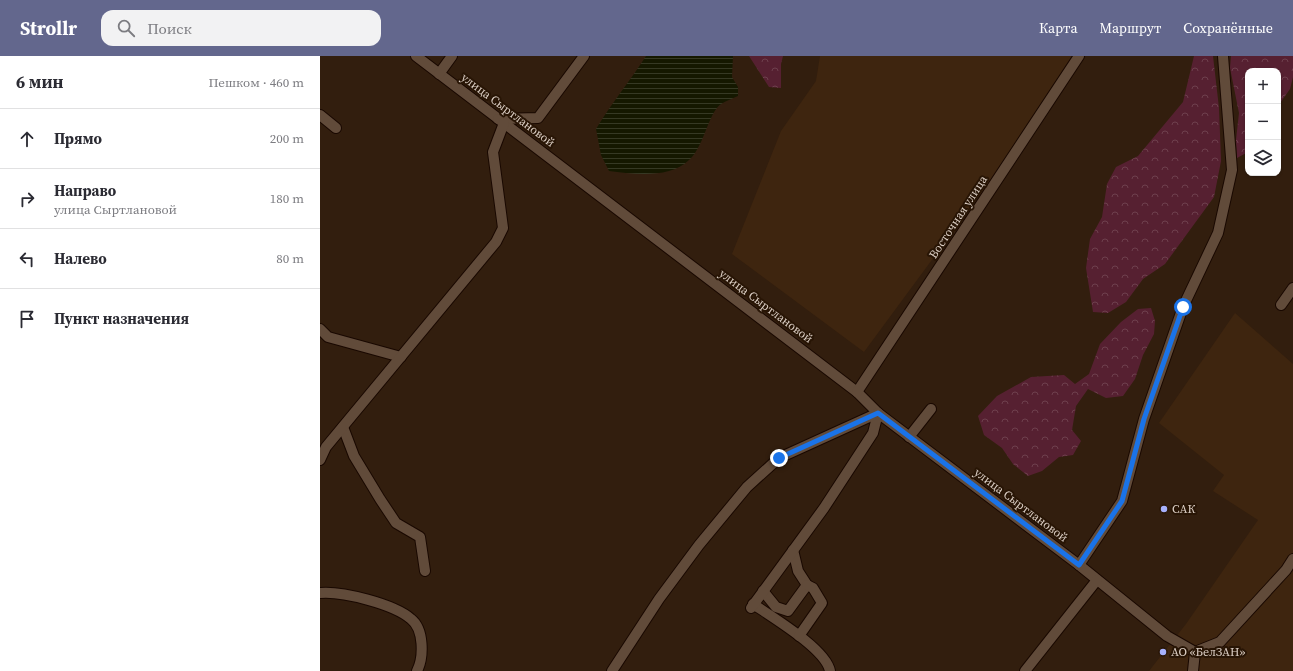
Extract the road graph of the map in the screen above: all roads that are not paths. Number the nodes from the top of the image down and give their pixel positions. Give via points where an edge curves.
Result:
1 (416, 56) edge
2 (452, 56) edge
3 (584, 56) edge
4 (1079, 56) edge
5 (1223, 56) edge
6 (439, 74) junction
7 (320, 115) edge
8 (501, 121) junction
9 (336, 128) dead end
10 (1293, 288) edge
11 (1281, 305) dead end
12 (320, 329) edge
13 (324, 338) edge
14 (401, 357) junction
15 (857, 392) junction
16 (930, 409) dead end
17 (878, 413) junction
18 (343, 427) junction
19 (909, 437) junction
20 (320, 460) edge
21 (793, 550) junction
22 (1293, 559) edge
23 (1079, 565) junction
24 (425, 571) dead end
25 (1097, 580) junction
26 (806, 585) junction
27 (763, 591) junction
28 (320, 593) edge
29 (799, 636) junction
30 (1195, 652) junction
31 (418, 671) edge
32 (612, 671) edge
33 (830, 671) edge
34 (1025, 671) edge
35 (1193, 671) edge

1 - 6 street, улица Сыртлановой
2 - 6 street
3 - 8 street via 538,118
4 - 15 street, Восточная улица
5 - 23 street via 1232,170 1218,234 1183,307 1144,419 1122,501
6 - 8 street, улица Сыртлановой
7 - 9 street
8 - 14 street via 493,152 502,228 496,242
8 - 15 street, улица Сыртлановой
10 - 11 street
12 - 13 street
13 - 14 street
14 - 18 street
15 - 17 street, улица Сыртлановой
16 - 19 street
17 - 19 street, улица Сыртлановой
17 - 21 street via 873,433
17 - 32 street via 779,458 747,487 659,599
18 - 20 street via 326,447
18 - 24 street via 354,456 396,522 420,536
19 - 23 street, улица Сыртлановой
21 - 26 street via 798,571
21 - 27 street
22 - 30 street via 1286,570 1220,642
23 - 25 street, улица Сыртлановой
25 - 30 street, улица Сыртлановой via 1167,636
25 - 34 street
26 - 27 street via 788,611 776,607
26 - 29 street via 813,588 822,603
27 - 29 street via 752,606
28 - 31 street via 354,596 386,605 412,619 421,635 422,650
29 - 33 street via 829,665
30 - 35 street

